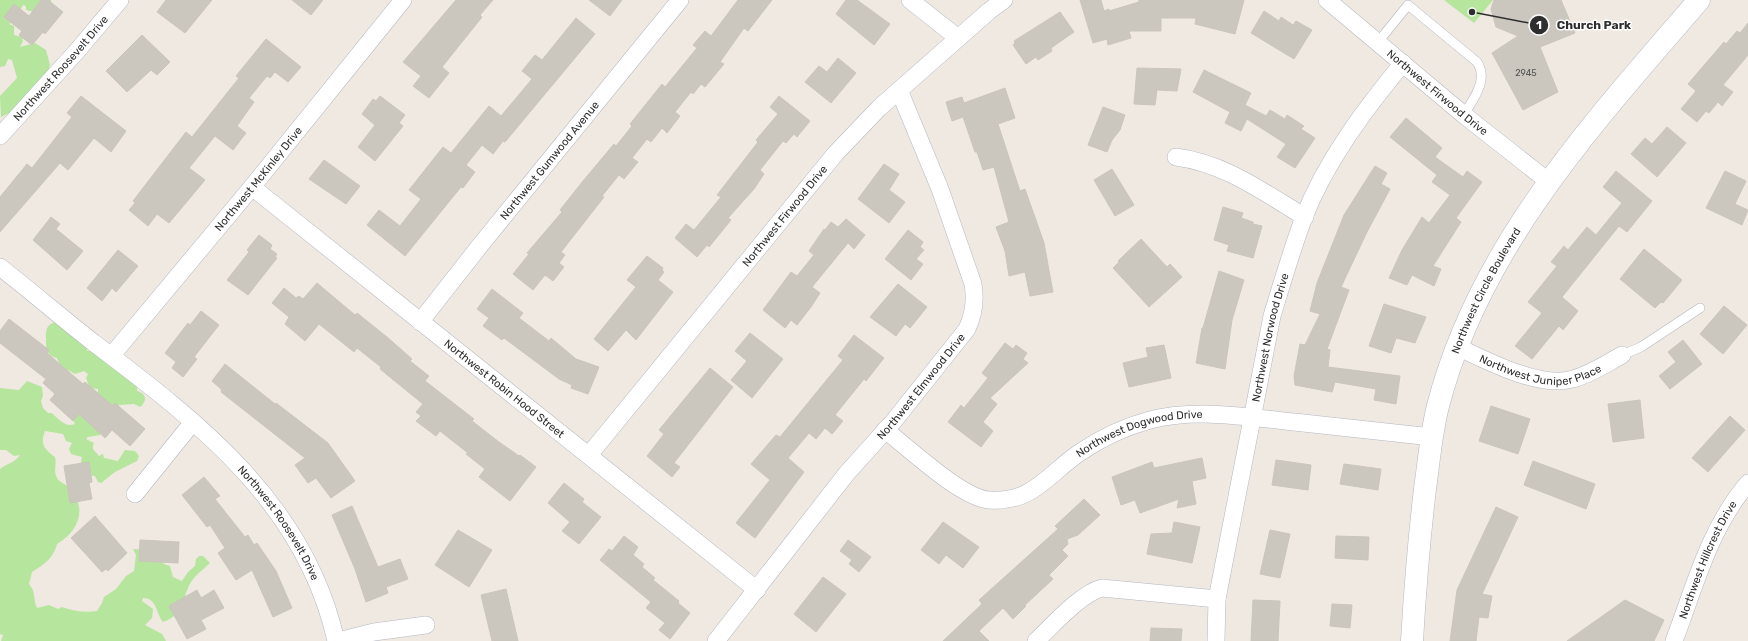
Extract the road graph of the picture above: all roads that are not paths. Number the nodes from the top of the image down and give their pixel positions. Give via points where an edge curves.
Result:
1 (120, 0) edge
2 (403, 0) edge
3 (680, 0) edge
4 (910, 0) edge
5 (1004, 0) edge
6 (1327, 0) edge
7 (1699, 0) edge
8 (1405, 3) edge
9 (958, 38) junction
10 (1378, 42) junction
11 (1403, 63) junction
12 (899, 90) junction
13 (1464, 115) junction
14 (0, 136) edge
15 (1176, 157) dead end
16 (1549, 182) junction
17 (252, 187) junction
18 (1304, 217) junction
19 (0, 267) edge
20 (1700, 308) dead end
21 (420, 322) junction
22 (1458, 347) junction
23 (112, 355) junction
24 (1622, 355) joint
25 (1253, 418) junction
26 (193, 422) junction
27 (885, 430) junction
28 (1432, 437) junction
29 (589, 455) junction
30 (1748, 483) edge
31 (135, 494) dead end
32 (757, 590) junction
33 (1218, 599) junction
34 (426, 625) dead end
35 (337, 641) edge
36 (716, 641) edge
37 (1036, 641) edge
38 (1216, 641) edge
39 (1412, 641) edge
40 (1674, 641) edge

1 - 14 street, Northwest Roosevelt Drive
2 - 17 street, Northwest McKinley Drive
3 - 21 street, Northwest Gumwood Avenue via 482,242
4 - 9 street
5 - 9 street, Northwest Firwood Drive
6 - 10 street, Northwest Firwood Drive
7 - 16 main road, Northwest Circle Boulevard
8 - 10 lane
8 - 13 lane via 1477,62 1482,69 1482,80
9 - 12 street, Northwest Firwood Drive
10 - 11 street, Northwest Firwood Drive
11 - 13 street, Northwest Firwood Drive
11 - 18 street, Northwest Norwood Drive via 1357,121 1336,154
12 - 27 street, Northwest Elmwood Drive via 953,223 975,296 973,313 967,329
12 - 29 street, Northwest Firwood Drive via 836,153
13 - 16 street, Northwest Firwood Drive
15 - 18 street via 1211,164 1228,171
16 - 22 main road, Northwest Circle Boulevard via 1497,260
17 - 21 street, Northwest Robin Hood Street
17 - 23 street, Northwest McKinley Drive
18 - 25 street, Northwest Norwood Drive via 1272,316
19 - 23 street, Northwest Roosevelt Drive
20 - 24 lane via 1642,347
21 - 29 street, Northwest Robin Hood Street
22 - 24 street, Northwest Juniper Place via 1492,363 1542,380 1573,380
22 - 28 main road, Northwest Circle Boulevard via 1438,405
23 - 26 street, Northwest Roosevelt Drive
25 - 27 street, Northwest Dogwood Drive via 1182,415 1151,420 1120,430 1100,439 1078,454 1041,486 1024,496 1006,500 987,500 958,488
25 - 28 street, Northwest Dogwood Drive
25 - 33 street, Northwest Norwood Drive
26 - 31 street
26 - 35 street, Northwest Roosevelt Drive via 237,462 283,520 305,557 319,588
27 - 32 street, Northwest Elmwood Drive via 847,473
28 - 39 main road, Northwest Circle Boulevard
29 - 32 street, Northwest Robin Hood Street
30 - 40 street, Northwest Hillcrest Drive via 1716,529
32 - 36 street, Northwest Elmwood Drive
33 - 37 street via 1102,588 1085,596
33 - 38 street, Northwest Norwood Drive
34 - 35 street, Northwest Roosevelt Drive via 374,632

